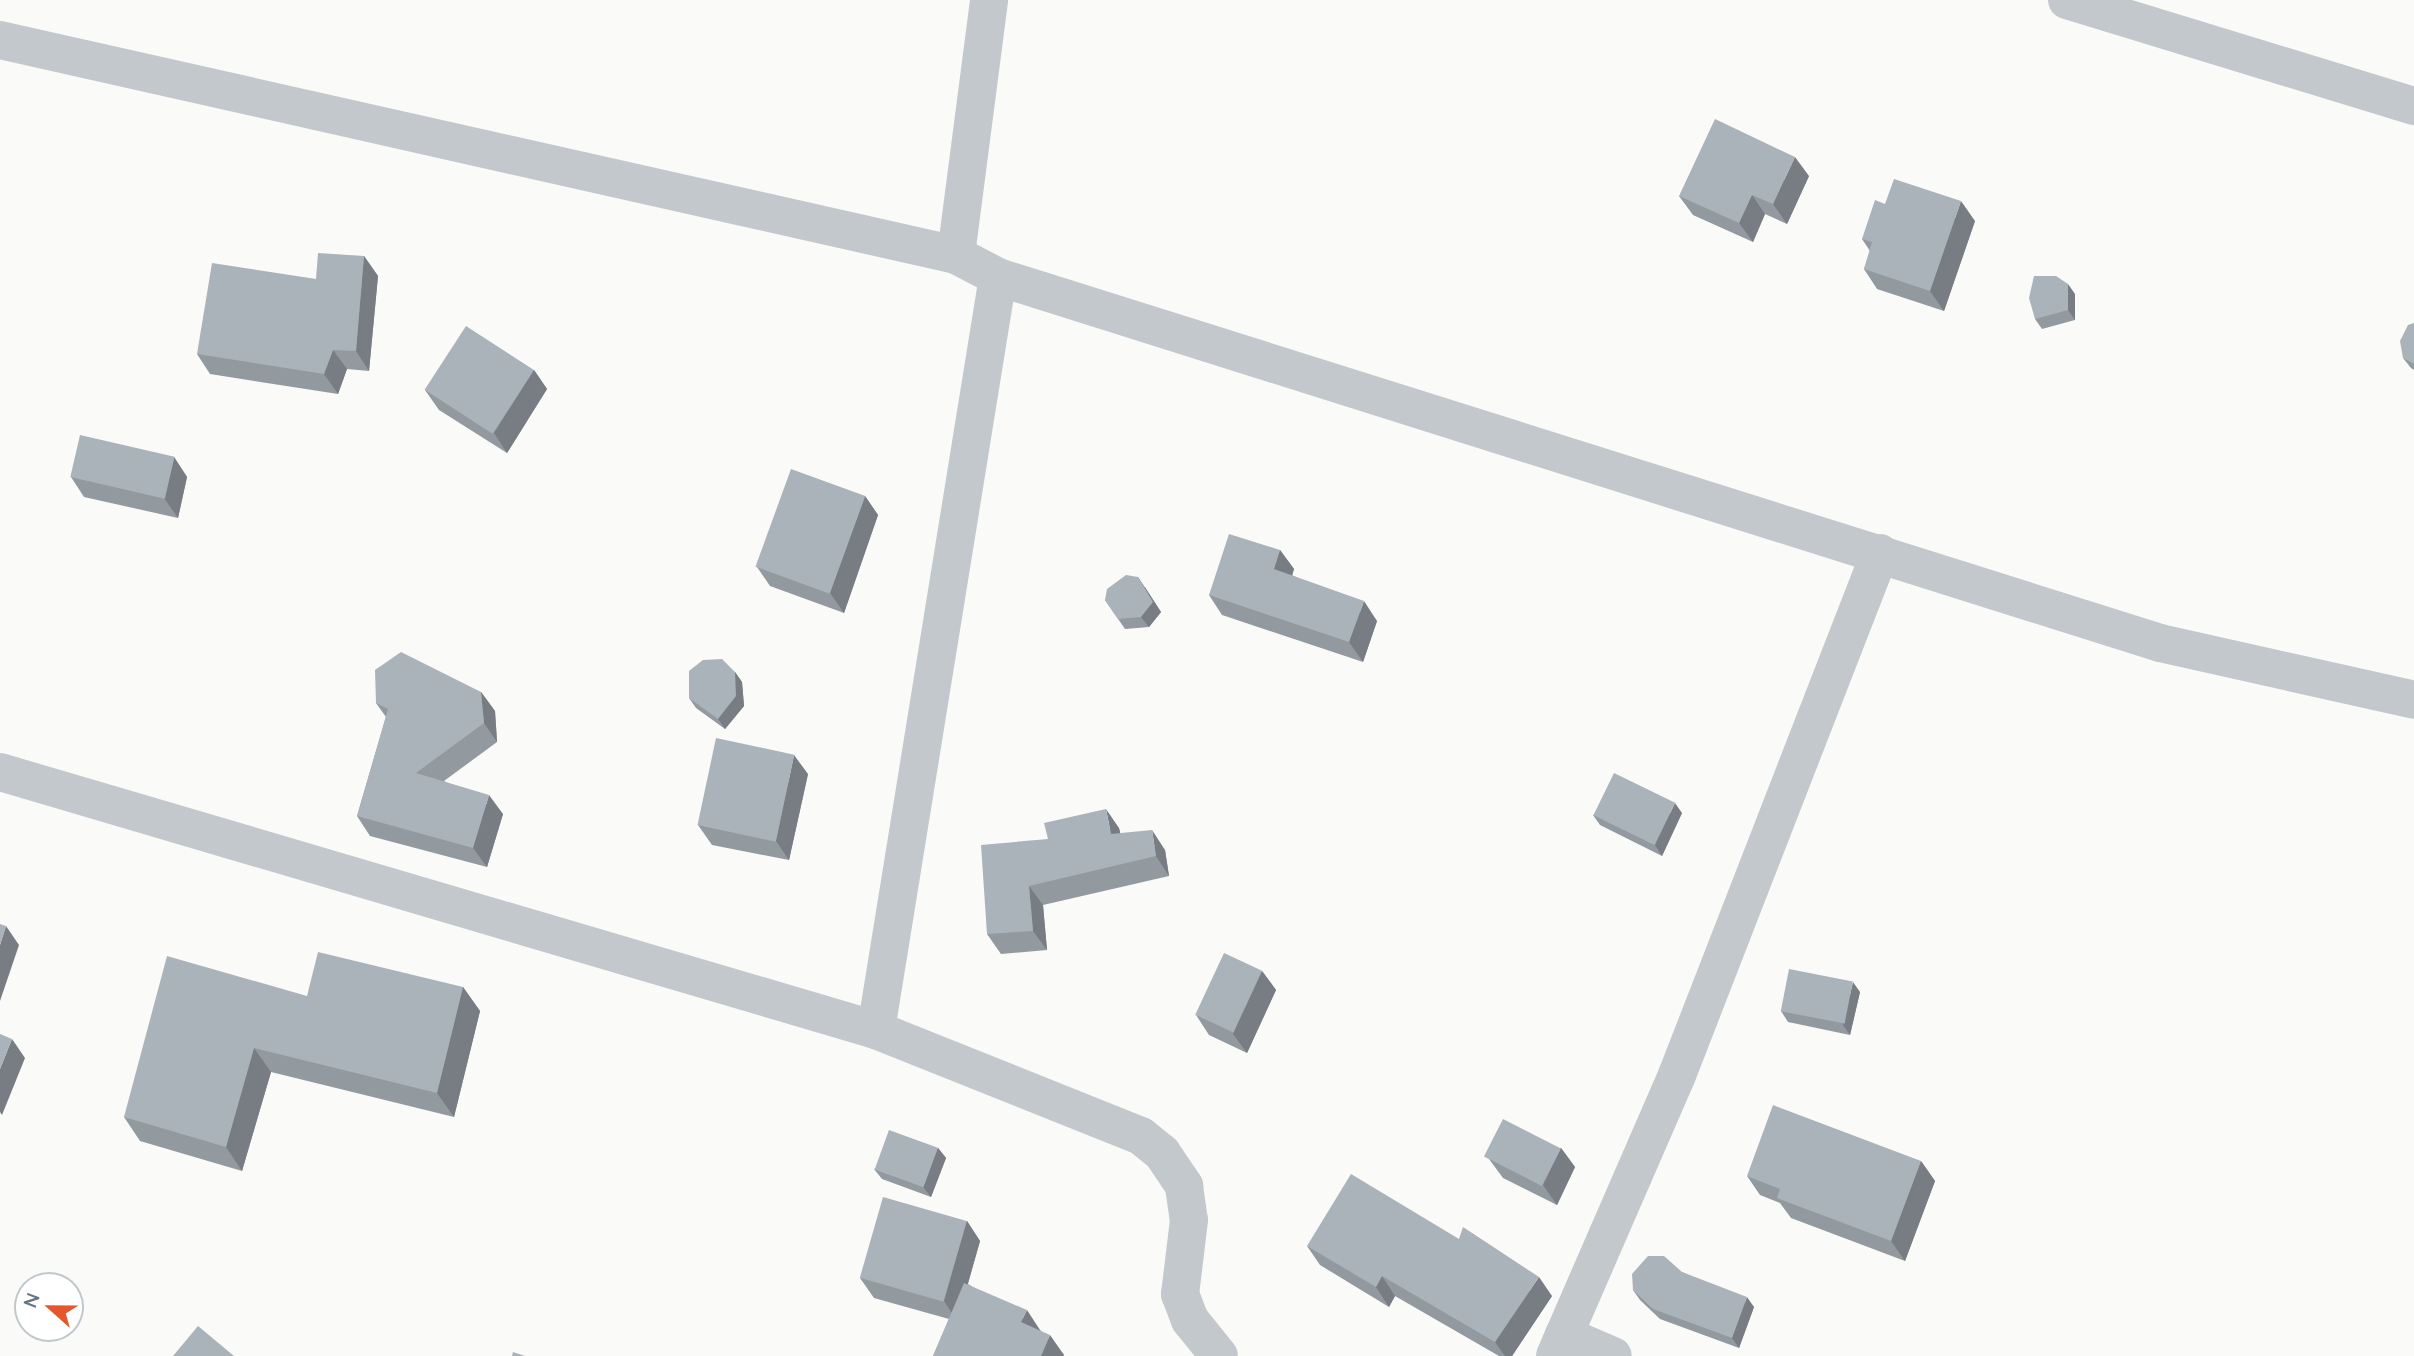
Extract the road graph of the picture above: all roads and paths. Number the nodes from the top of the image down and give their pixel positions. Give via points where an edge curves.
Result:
1 (989, 0) edge
2 (2067, 0) edge
3 (0, 40) edge
4 (2414, 106) edge
5 (956, 255) junction
6 (998, 277) junction
7 (1880, 553) junction
8 (2414, 700) edge
9 (0, 772) edge
10 (876, 1030) junction
11 (1560, 1346) edge
12 (1219, 1356) edge
13 (1613, 1356) edge

1 - 5 street
2 - 4 street
3 - 5 street
5 - 6 street
6 - 7 street
6 - 10 street
7 - 8 street via 2160,643
7 - 11 street via 1676,1075
9 - 10 street
10 - 12 street via 1141,1136 1162,1153 1184,1186 1189,1220 1180,1294 1197,1331
11 - 13 street

